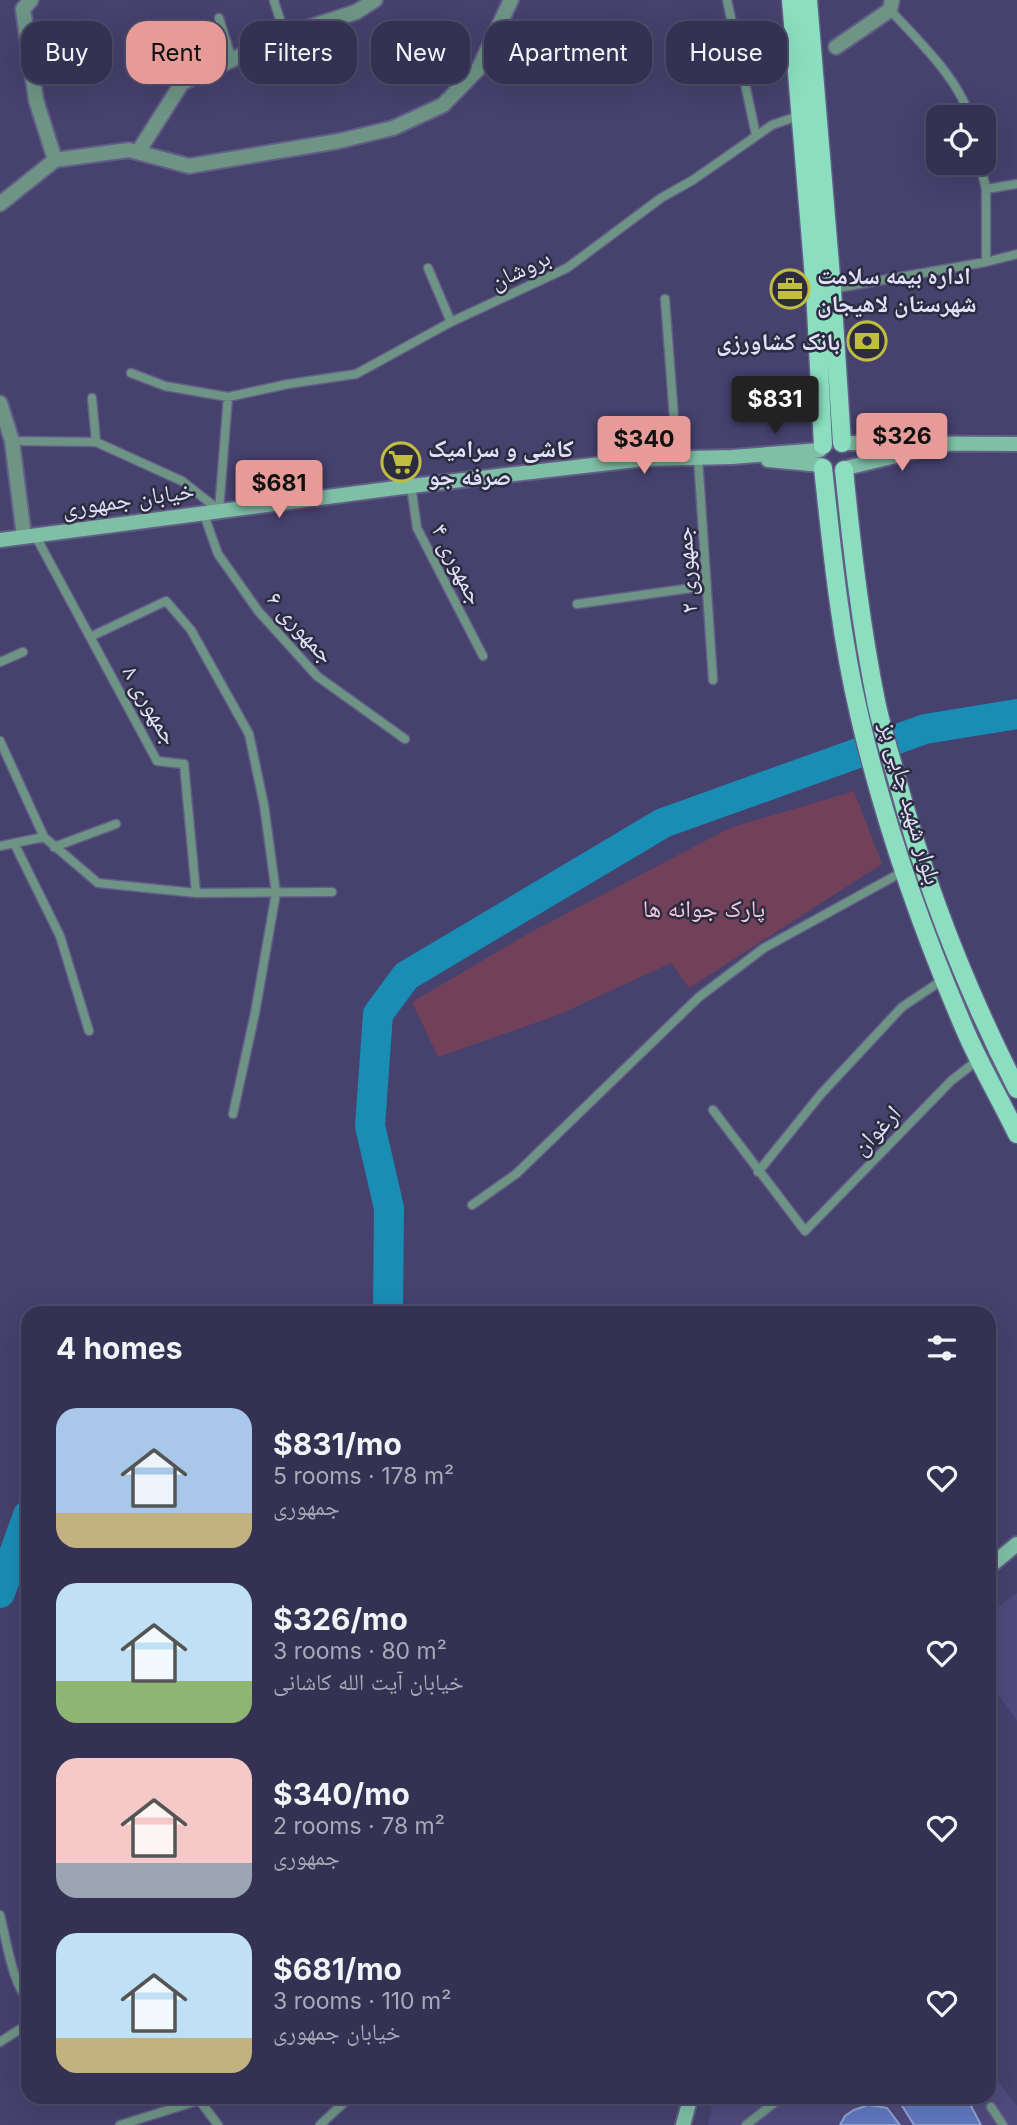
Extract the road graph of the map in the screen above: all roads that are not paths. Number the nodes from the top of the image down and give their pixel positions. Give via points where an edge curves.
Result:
1 (31, 0) edge
2 (375, 0) edge
3 (511, 0) edge
4 (727, 0) edge
5 (791, 0) edge
6 (808, 0) edge
7 (274, 1) edge
8 (891, 5) edge
9 (219, 18) dead end
10 (280, 21) edge
11 (328, 21) edge
12 (836, 47) dead end
13 (240, 56) edge
14 (232, 60) junction
15 (966, 105) edge
16 (809, 114) junction
17 (757, 135) junction
18 (138, 152) junction
19 (55, 160) junction
20 (983, 175) edge
21 (1017, 184) edge
22 (986, 189) junction
23 (0, 204) edge
24 (1017, 254) edge
25 (986, 262) junction
26 (428, 268) dead end
27 (824, 290) junction
28 (665, 299) dead end
29 (451, 322) junction
30 (131, 373) dead end
31 (228, 397) junction
32 (92, 398) dead end
33 (0, 403) edge
34 (12, 442) junction
35 (96, 442) junction
36 (842, 443) junction
37 (951, 443) junction
38 (1017, 444) edge
39 (822, 457) junction
40 (677, 458) junction
41 (698, 458) junction
42 (845, 469) junction
43 (411, 486) junction
44 (219, 510) junction
45 (203, 512) junction
46 (29, 535) junction
47 (0, 540) edge
48 (706, 586) junction
49 (577, 604) dead end
50 (90, 636) junction
51 (23, 652) dead end
52 (483, 656) dead end
53 (0, 662) edge
54 (713, 680) dead end
55 (405, 739) dead end
56 (0, 741) edge
57 (116, 824) dead end
58 (44, 837) junction
59 (14, 843) junction
60 (0, 846) edge
61 (54, 847) junction
62 (904, 871) junction
63 (276, 892) junction
64 (332, 892) dead end
65 (196, 893) junction
66 (944, 979) junction
67 (89, 1031) dead end
68 (979, 1059) junction
69 (1017, 1089) edge
70 (713, 1110) dead end
71 (233, 1114) dead end
72 (1017, 1134) edge
73 (758, 1172) junction
74 (472, 1205) dead end
75 (1017, 1544) edge
76 (996, 1561) edge
77 (0, 1914) edge
78 (21, 1988) edge
79 (21, 2028) edge
80 (0, 2042) edge
81 (181, 2104) edge
82 (202, 2104) edge
83 (342, 2104) edge
84 (689, 2104) edge
85 (773, 2104) edge
86 (990, 2107) dead end
87 (120, 2125) edge
88 (218, 2125) edge
89 (320, 2125) edge
90 (683, 2125) edge
91 (746, 2125) edge
92 (1003, 2125) edge

1 - 19 street via 23,9 36,100
2 - 11 street
3 - 18 street via 479,68 443,105 393,128 338,142 189,166
4 - 17 lane
5 - 16 main road
6 - 16 main road
7 - 10 lane
8 - 12 street
8 - 15 lane
9 - 14 lane
13 - 14 street
14 - 18 street via 182,83
16 - 17 lane, بروشان via 772,125
16 - 27 main road
17 - 29 lane, بروشان via 567,268
18 - 19 street
19 - 23 street
20 - 22 lane
21 - 22 lane
22 - 25 lane
24 - 25 lane
25 - 27 lane
26 - 29 lane
27 - 36 main road
27 - 39 main road, بلوار شهید چایی پز
28 - 40 lane
29 - 31 lane, بروشان via 356,374
30 - 31 lane via 165,386
31 - 44 lane
32 - 35 lane
33 - 34 street
34 - 35 lane
34 - 46 street
35 - 44 lane via 183,481
36 - 37 main road
36 - 39 main road via 832,441
36 - 42 main road via 850,454
37 - 38 main road
37 - 42 main road
39 - 41 main road, خیابان جمهوری
39 - 42 main road via 832,472
39 - 62 main road, بلوار شهید چایی پز via 838,602 859,713
40 - 41 main road, خیابان جمهوری
40 - 43 main road, خیابان جمهوری
41 - 48 lane, جمهوری ۲
42 - 69 main road, بلوار شهید چایی پز via 858,599 878,709 941,919 984,1024
43 - 44 main road, خیابان جمهوری
43 - 52 lane, جمهوری ۴ via 417,528
44 - 45 main road, خیابان جمهوری
45 - 46 main road, خیابان جمهوری
45 - 55 lane, جمهوری ۶ via 218,554 259,612 317,676
46 - 47 main road, خیابان جمهوری
46 - 50 lane, جمهوری ۸
48 - 49 lane
48 - 54 lane, جمهوری ۲
50 - 63 lane via 166,601 191,630 249,734
50 - 65 lane, جمهوری ۸ via 157,761 184,764
51 - 53 lane
56 - 58 lane
57 - 61 lane
58 - 59 lane
58 - 61 lane
59 - 60 lane
59 - 67 lane via 60,936
61 - 65 lane via 98,883
62 - 66 main road, بلوار شهید چایی پز
62 - 74 lane via 764,948 699,997 516,1174
63 - 64 lane
63 - 65 lane
63 - 71 lane
66 - 68 main road, بلوار شهید چایی پز
66 - 73 lane via 902,1007 821,1094
68 - 72 main road, بلوار شهید چایی پز
68 - 73 lane, ارغوان via 951,1081 805,1231
70 - 73 lane
75 - 76 main road
77 - 78 lane
79 - 80 lane
81 - 87 lane
82 - 88 lane
83 - 89 lane
84 - 90 main road
85 - 91 lane
86 - 92 lane

